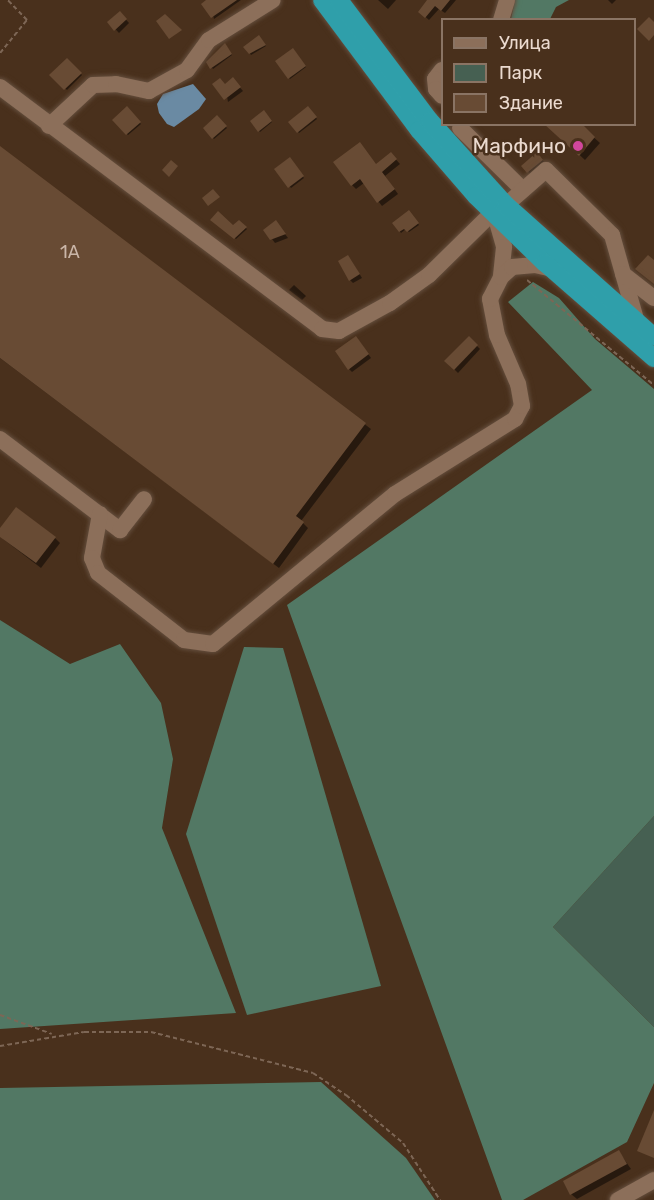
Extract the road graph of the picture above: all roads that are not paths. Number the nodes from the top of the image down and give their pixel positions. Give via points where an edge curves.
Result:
1 (273, 0) edge
2 (322, 0) edge
3 (339, 0) edge
4 (507, 0) edge
5 (502, 18) edge
6 (441, 71) edge
7 (0, 87) edge
8 (441, 95) edge
9 (441, 114) edge
10 (50, 126) junction
11 (456, 131) edge
12 (523, 190) junction
13 (498, 211) junction
14 (552, 269) junction
15 (507, 272) junction
16 (623, 274) junction
17 (654, 298) edge
18 (638, 323) junction
19 (654, 337) edge
20 (654, 358) edge
21 (0, 439) edge
22 (144, 499) dead end
23 (100, 514) junction
24 (654, 1180) edge
25 (618, 1200) edge

1 - 10 street via 209,40 187,70 149,91 116,84 93,85
2 - 13 highway via 418,130
3 - 9 highway
4 - 5 street
6 - 8 street via 435,80
7 - 10 street
10 - 13 street via 322,329 339,331 390,303 429,276
11 - 12 street
11 - 13 highway
12 - 13 street
12 - 16 street via 546,170 612,235
13 - 14 highway
13 - 15 street
13 - 18 highway
14 - 15 street via 535,265
14 - 20 highway
15 - 23 street via 494,288 489,310 518,384 522,406 515,419 395,494 213,645 184,640 98,573 92,558
16 - 17 street
16 - 18 street
18 - 19 highway
21 - 23 street
22 - 23 street via 120,530
24 - 25 street

